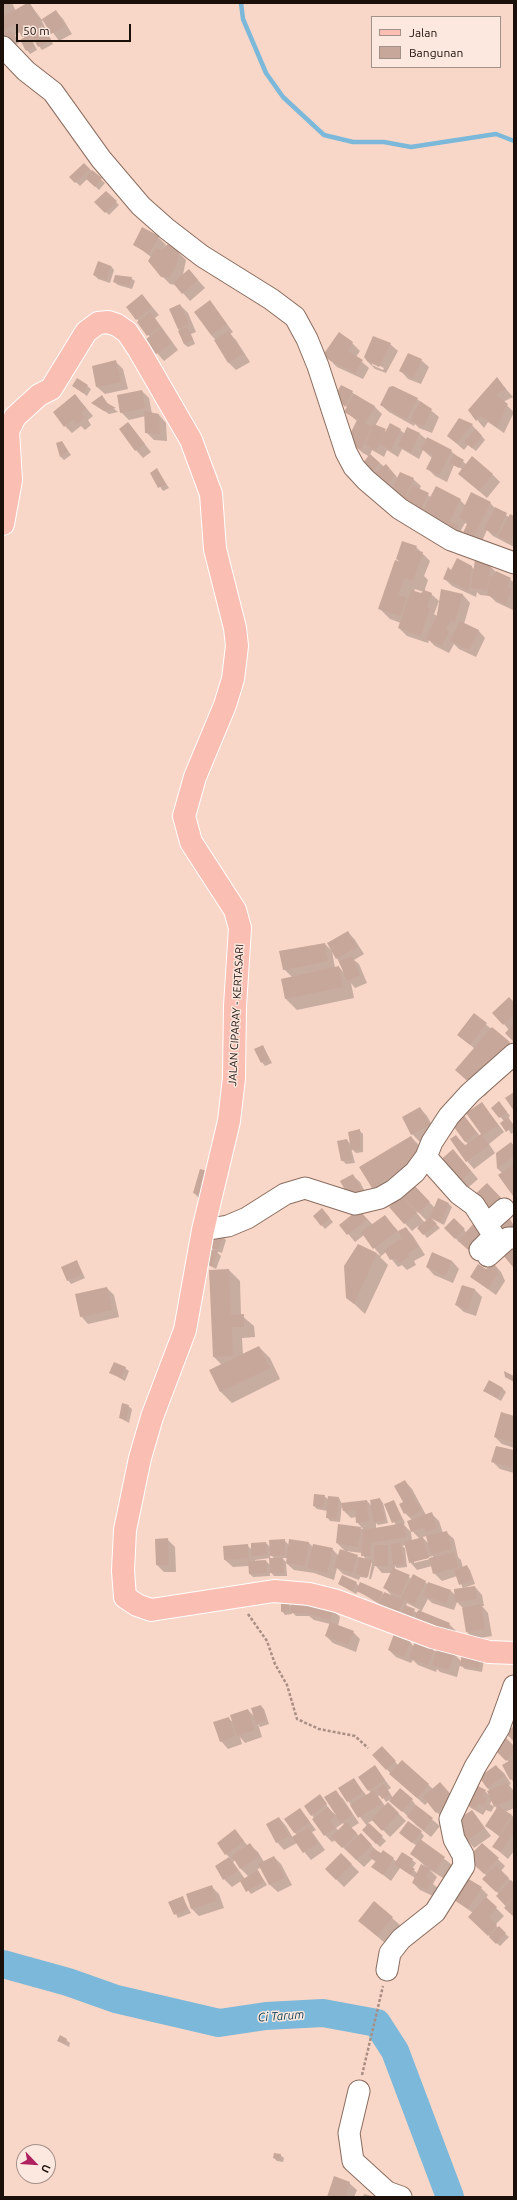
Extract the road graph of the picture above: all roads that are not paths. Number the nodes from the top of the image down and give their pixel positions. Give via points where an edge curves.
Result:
1 (3, 47) edge
2 (3, 524) edge
3 (514, 563) edge
4 (514, 1054) edge
5 (426, 1157) junction
6 (504, 1209) dead end
7 (487, 1224) junction
8 (203, 1230) junction
9 (514, 1238) edge
10 (514, 1652) edge
11 (514, 1686) edge
12 (386, 1970) road end
13 (358, 2091) road end
14 (401, 2197) edge

1 - 3 street via 26,71 53,92 101,159 141,206 202,256 271,299 295,318 318,366 346,452 354,467 366,480 400,509 451,540
2 - 8 main road, JALAN CIPARAY - KERTASARI via 10,492 8,431 15,416 51,388 86,332 98,323 108,322 117,325 127,332 171,403 192,440 206,475 211,494 216,549 237,646 233,679 225,705 195,777 184,816 192,842 235,910 240,928 234,1078 224,1145
4 - 5 street via 470,1093 449,1116 432,1142
5 - 7 street via 459,1194 474,1205
5 - 8 street via 394,1190 380,1198 355,1204 305,1188 285,1194 247,1218 228,1226
6 - 7 street
7 - 9 street via 494,1236 482,1255 508,1238
8 - 10 main road, JALAN CIPARAY - KERTASARI via 185,1330 152,1417 140,1458 125,1530 125,1597 151,1610 274,1591 309,1594 337,1601 432,1637 489,1652
11 - 12 street via 499,1728 475,1767 450,1819 454,1839 463,1855 464,1866 434,1912 401,1940 390,1953
13 - 14 street via 349,2133 353,2161 387,2192

